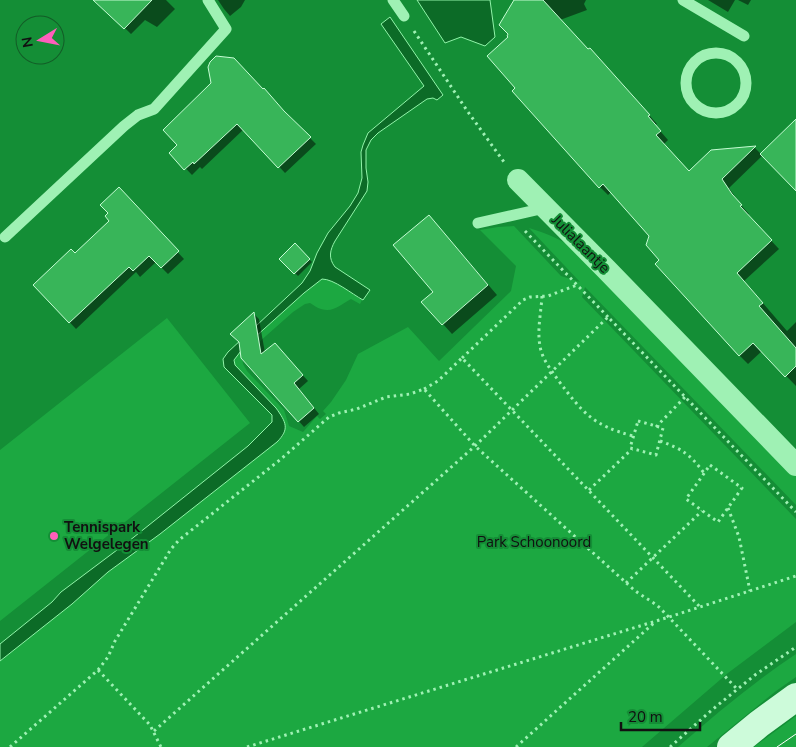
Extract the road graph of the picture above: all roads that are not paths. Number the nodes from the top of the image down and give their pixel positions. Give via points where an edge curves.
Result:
1 (208, 0) edge
2 (393, 0) edge
3 (683, 0) edge
4 (404, 16) road end
5 (744, 36) dead end
6 (732, 57) joint
7 (518, 180) road end
8 (545, 208) junction
9 (478, 223) dead end
10 (5, 236) dead end
11 (796, 465) edge
12 (796, 697) edge
13 (731, 747) edge

1 - 10 lane via 226,29 154,109 138,115 124,126
2 - 4 lane
3 - 5 lane
6 - 6 lane via 720,53 703,55 686,74 685,86 690,100 704,112 722,113 738,104 746,89 744,71
7 - 8 street, Julialaantje
8 - 9 lane
8 - 11 street, Julialaantje
12 - 13 main road

